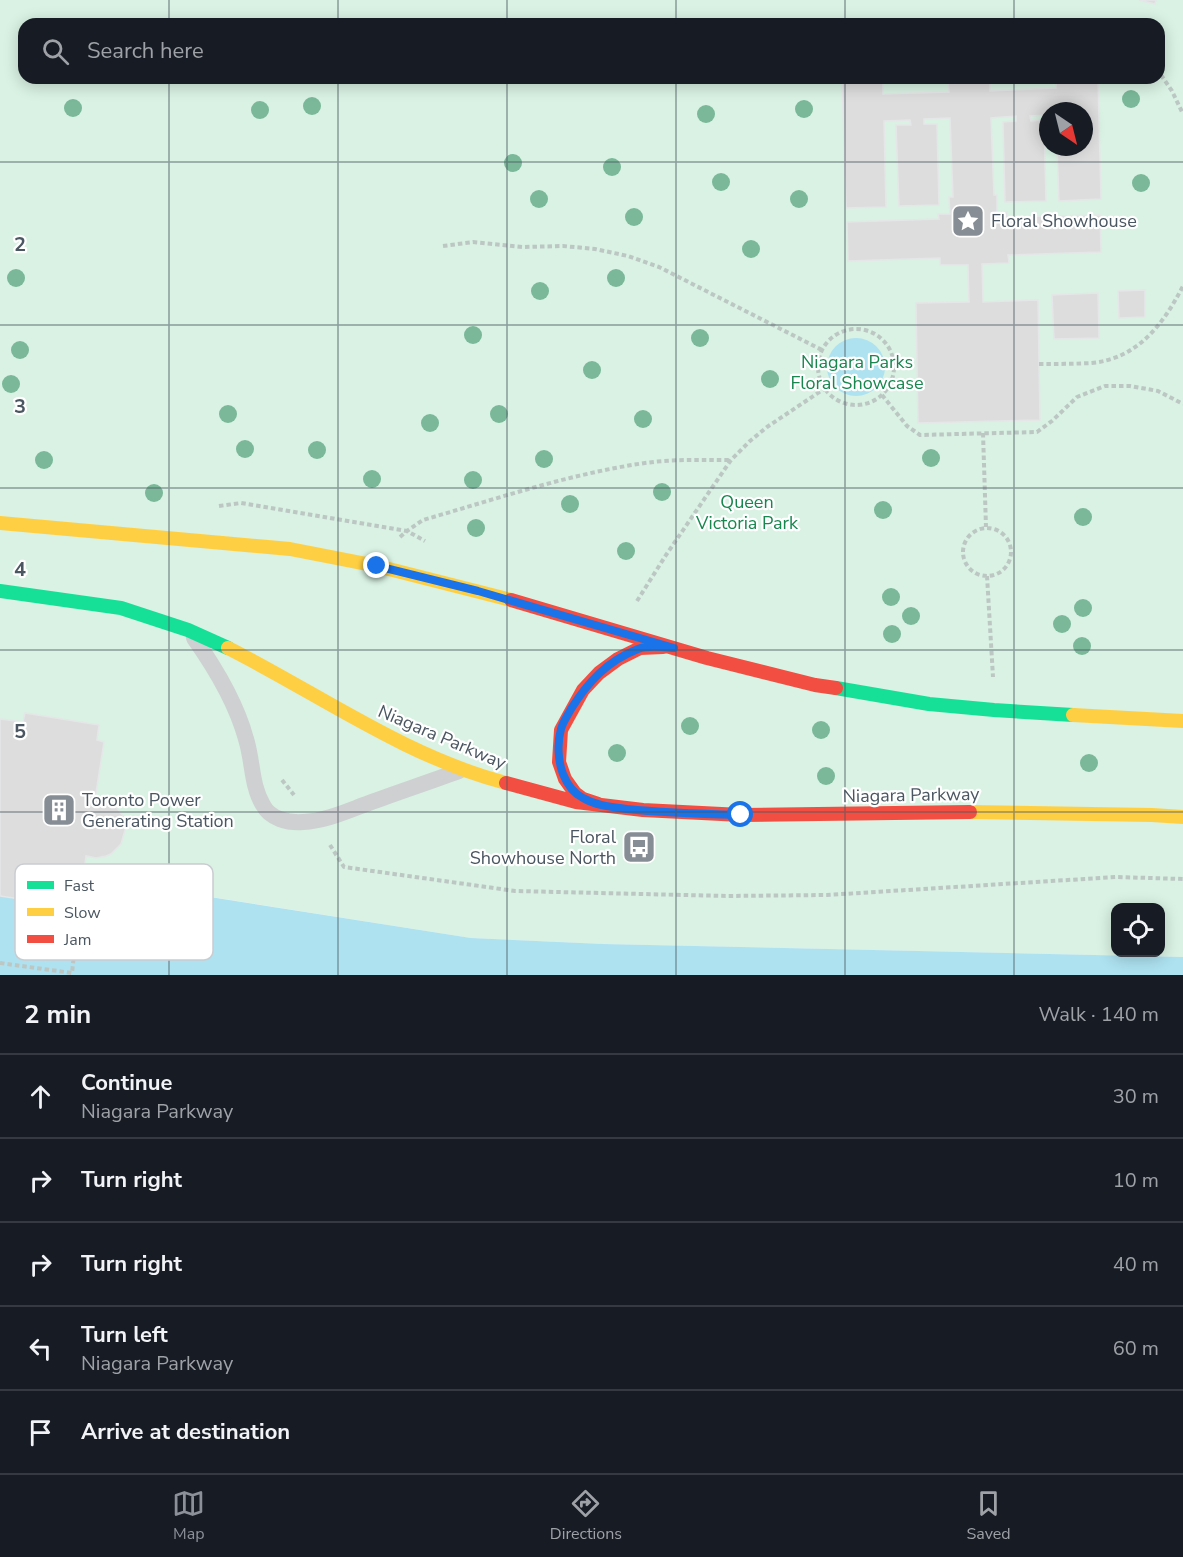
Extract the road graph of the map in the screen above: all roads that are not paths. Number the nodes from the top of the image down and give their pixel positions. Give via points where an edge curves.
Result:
1 (0, 523) edge
2 (0, 591) edge
3 (188, 630) junction
4 (674, 648) junction
5 (1183, 721) edge
6 (462, 770) junction
7 (601, 806) junction
8 (1183, 818) edge

1 - 4 main road via 291,549 478,591
2 - 3 main road, Niagara Parkway via 121,608
3 - 6 main road, Niagara Parkway
3 - 6 lane via 213,664 234,704 247,740 256,790 263,807 273,816 301,822 331,818
4 - 5 main road via 815,685 929,704
4 - 7 main road via 640,648 618,659 583,690 561,730 559,762 568,785
6 - 7 main road, Niagara Parkway via 531,792
7 - 8 main road, Niagara Parkway via 741,815 995,812

